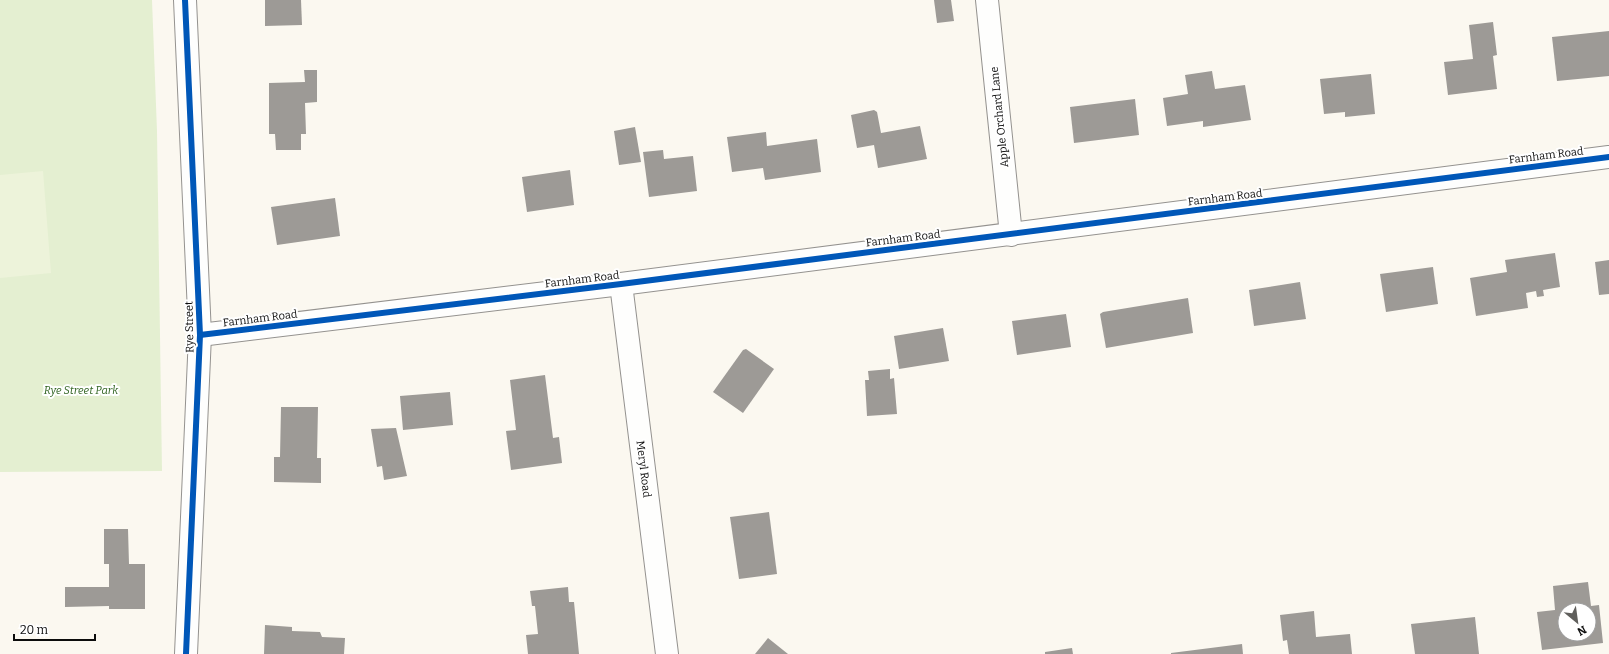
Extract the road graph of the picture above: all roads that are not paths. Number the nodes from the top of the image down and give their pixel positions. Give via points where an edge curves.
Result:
1 (186, 0) edge
2 (987, 0) edge
3 (1609, 157) edge
4 (1011, 235) junction
5 (621, 284) junction
6 (200, 335) junction
7 (186, 654) edge
8 (667, 654) edge

1 - 6 street, Rye Street
2 - 4 street, Apple Orchard Lane
3 - 4 street, Farnham Road
4 - 5 street, Farnham Road
5 - 6 street, Farnham Road
5 - 8 street, Meryl Road
6 - 7 street, Rye Street

